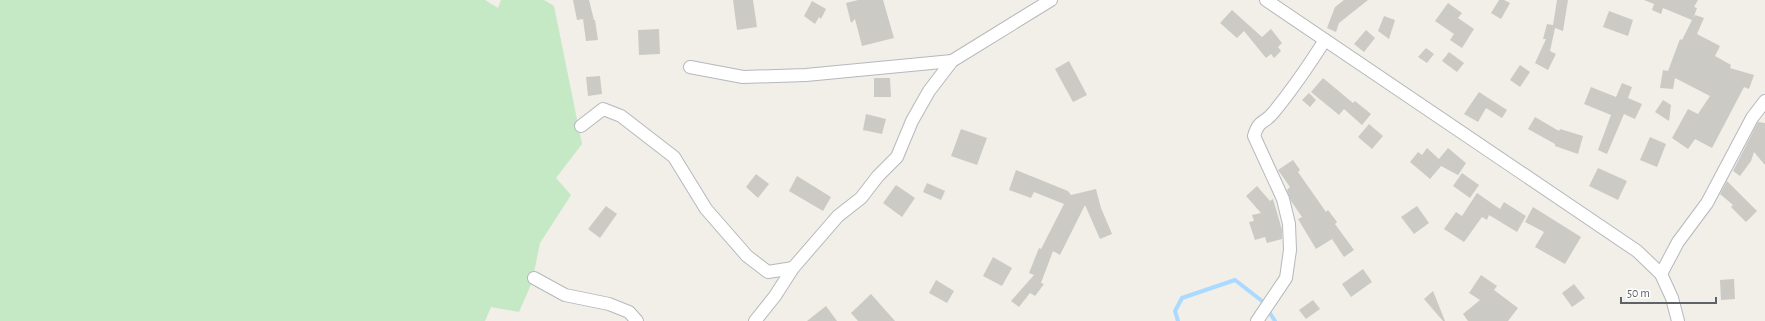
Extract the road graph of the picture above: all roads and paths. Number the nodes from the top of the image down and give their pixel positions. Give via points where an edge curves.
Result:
1 (1051, 0) edge
2 (1266, 0) edge
3 (1325, 40) junction
4 (952, 61) junction
5 (690, 67) dead end
6 (1765, 101) edge
7 (581, 126) dead end
8 (793, 268) junction
9 (1661, 274) junction
10 (534, 278) dead end
11 (637, 321) edge
12 (755, 321) edge
13 (1257, 321) edge
14 (1678, 321) edge

1 - 4 street
2 - 3 street
3 - 9 street via 1637,251
3 - 13 street via 1272,114 1257,125 1254,136 1283,199 1289,224 1290,250 1286,278
4 - 5 street via 806,75 742,77
4 - 8 street via 929,91 912,121 897,157 861,198 838,216
6 - 9 street via 1752,118 1707,203 1678,242
7 - 8 street via 603,109 621,116 674,157 706,208 747,256 768,272
8 - 12 street
9 - 14 street via 1672,298
10 - 11 street via 565,295 609,304 629,312

